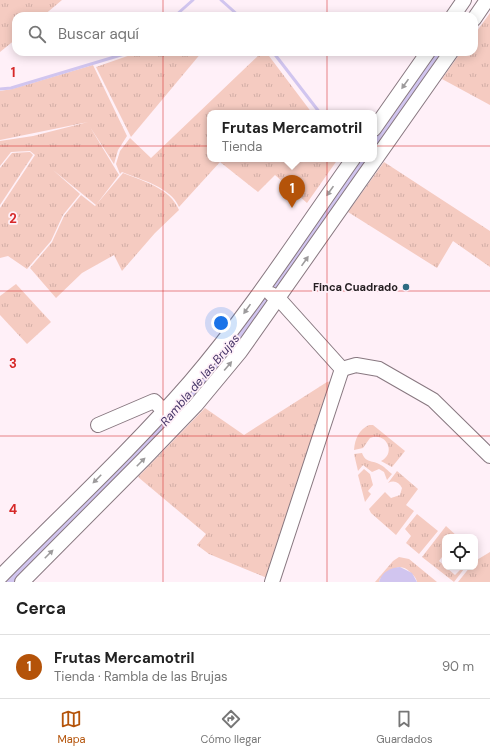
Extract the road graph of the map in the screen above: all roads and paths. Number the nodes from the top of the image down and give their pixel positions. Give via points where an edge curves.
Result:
1 (464, 0) edge
2 (487, 0) edge
3 (456, 12) edge
4 (478, 13) edge
5 (425, 56) edge
6 (448, 56) edge
7 (377, 125) edge
8 (377, 151) edge
9 (351, 162) edge
10 (369, 162) edge
11 (270, 294) junction
12 (342, 369) junction
13 (164, 411) junction
14 (98, 425) dead end
15 (490, 456) edge
16 (0, 576) edge
17 (22, 582) edge
18 (272, 582) edge

1 - 3 street
2 - 4 street
5 -> 7 street
8 -> 6 street
9 -> 11 street
11 -> 10 street
11 - 12 street
11 -> 13 street via 226,338
17 -> 11 street via 196,405 240,352
12 - 15 street via 356,365 379,369 433,400
12 - 18 street
13 - 14 street via 154,401
13 -> 16 street

